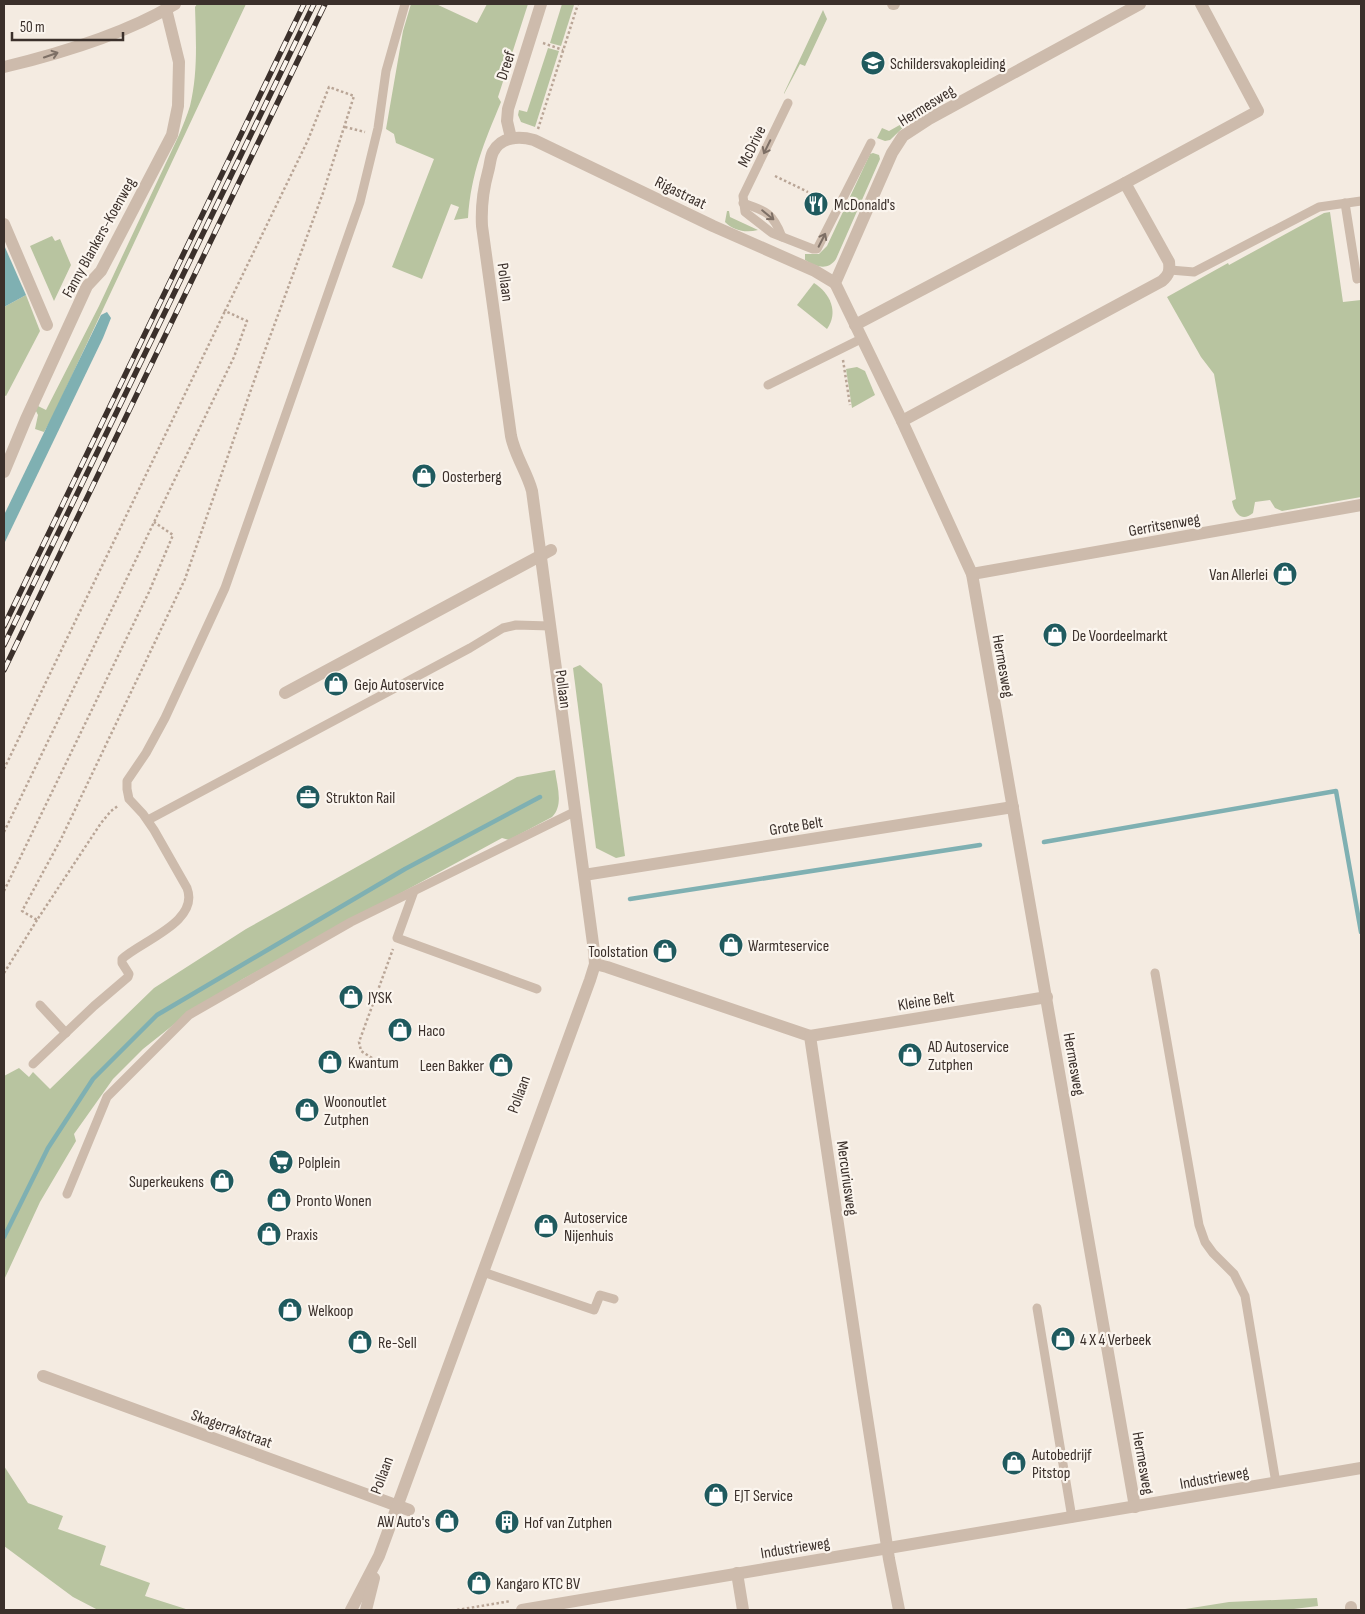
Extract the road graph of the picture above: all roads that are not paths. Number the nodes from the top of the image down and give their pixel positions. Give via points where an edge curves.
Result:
1 (405, 4) edge
2 (541, 4) edge
3 (1140, 4) edge
4 (1201, 4) edge
5 (170, 7) edge
6 (4, 68) edge
7 (788, 103) dead end
8 (511, 138) junction
9 (871, 143) dead end
10 (1125, 183) junction
11 (1361, 201) edge
12 (1345, 203) junction
13 (4, 224) edge
14 (1170, 270) junction
15 (1361, 278) edge
16 (835, 283) junction
17 (47, 325) dead end
18 (854, 325) junction
19 (861, 339) junction
20 (768, 385) dead end
21 (902, 422) junction
22 (4, 472) edge
23 (1361, 505) edge
24 (546, 553) junction
25 (972, 574) junction
26 (550, 626) junction
27 (285, 693) dead end
28 (1013, 807) junction
29 (576, 811) junction
30 (148, 820) junction
31 (584, 875) junction
32 (414, 891) junction
33 (595, 964) junction
34 (1155, 973) dead end
35 (537, 989) dead end
36 (1047, 997) junction
37 (40, 1005) dead end
38 (66, 1032) junction
39 (810, 1036) junction
40 (33, 1064) dead end
41 (67, 1194) dead end
42 (483, 1272) junction
43 (614, 1299) dead end
44 (1036, 1308) dead end
45 (43, 1376) dead end
46 (1361, 1468) edge
47 (1276, 1483) junction
48 (1135, 1507) junction
49 (403, 1508) junction
50 (1072, 1518) junction
51 (888, 1549) junction
52 (379, 1556) junction
53 (737, 1573) junction
54 (351, 1610) edge
55 (366, 1610) edge
56 (522, 1610) edge
57 (743, 1610) edge
58 (899, 1610) edge

1 - 30 lane via 386,71 377,134 360,202 224,588 165,718 127,781 129,799
2 - 8 street, Dreef via 508,109
3 - 16 street, Hermesweg via 903,136 878,183
4 - 10 street via 1258,111
6 -> 5 street via 123,30
5 - 22 street, Fanny Blankers-Koenweg via 179,62 178,106 172,135 101,271 87,286
7 -> 9 lane, McDrive via 743,196 746,212 772,233 817,249
8 - 16 street, Rigastraat via 534,140 713,226 816,271
8 - 24 street, Pollaan via 493,152 483,192 482,226 511,436 532,491
10 - 14 street via 1169,262
10 - 18 street
11 - 12 lane
12 - 14 lane via 1319,207 1194,272
12 - 15 lane via 1356,279
13 - 17 street
14 - 21 street via 1162,281
16 - 18 street, Hermesweg
18 - 19 street, Hermesweg
19 - 20 lane
19 - 21 street, Hermesweg
21 - 25 street, Hermesweg
23 - 25 street, Gerritsenweg
24 - 26 street, Pollaan
24 - 27 street
25 - 28 street, Hermesweg
26 - 29 street, Pollaan
26 - 30 lane via 503,628
28 - 31 street, Grote Belt
28 - 36 street, Hermesweg
29 - 31 street, Pollaan
29 - 32 lane
30 - 38 lane via 188,888 188,907 173,925 122,959 129,976
31 - 33 street, Pollaan
32 - 35 lane via 397,938
32 - 41 lane via 351,922 189,1015 107,1097
33 - 39 street
33 - 42 street, Pollaan
34 - 47 lane via 1199,1225 1205,1242 1234,1274 1244,1296
36 - 39 street, Kleine Belt
36 - 48 street, Hermesweg
37 - 38 lane
38 - 40 lane
39 - 51 street, Mercuriusweg
42 - 43 lane via 594,1310 600,1295
42 - 49 street, Pollaan
44 - 50 lane
45 - 49 street, Skagerrakstraat
46 - 47 street, Industrieweg
47 - 48 street, Industrieweg
48 - 50 street, Industrieweg
49 - 52 street, Pollaan
50 - 51 street, Industrieweg
51 - 53 street, Industrieweg
51 - 58 street, Mercuriusweg
52 - 54 street, Pollaan
52 - 55 street, Pollaan
53 - 56 street, Industrieweg
53 - 57 street

